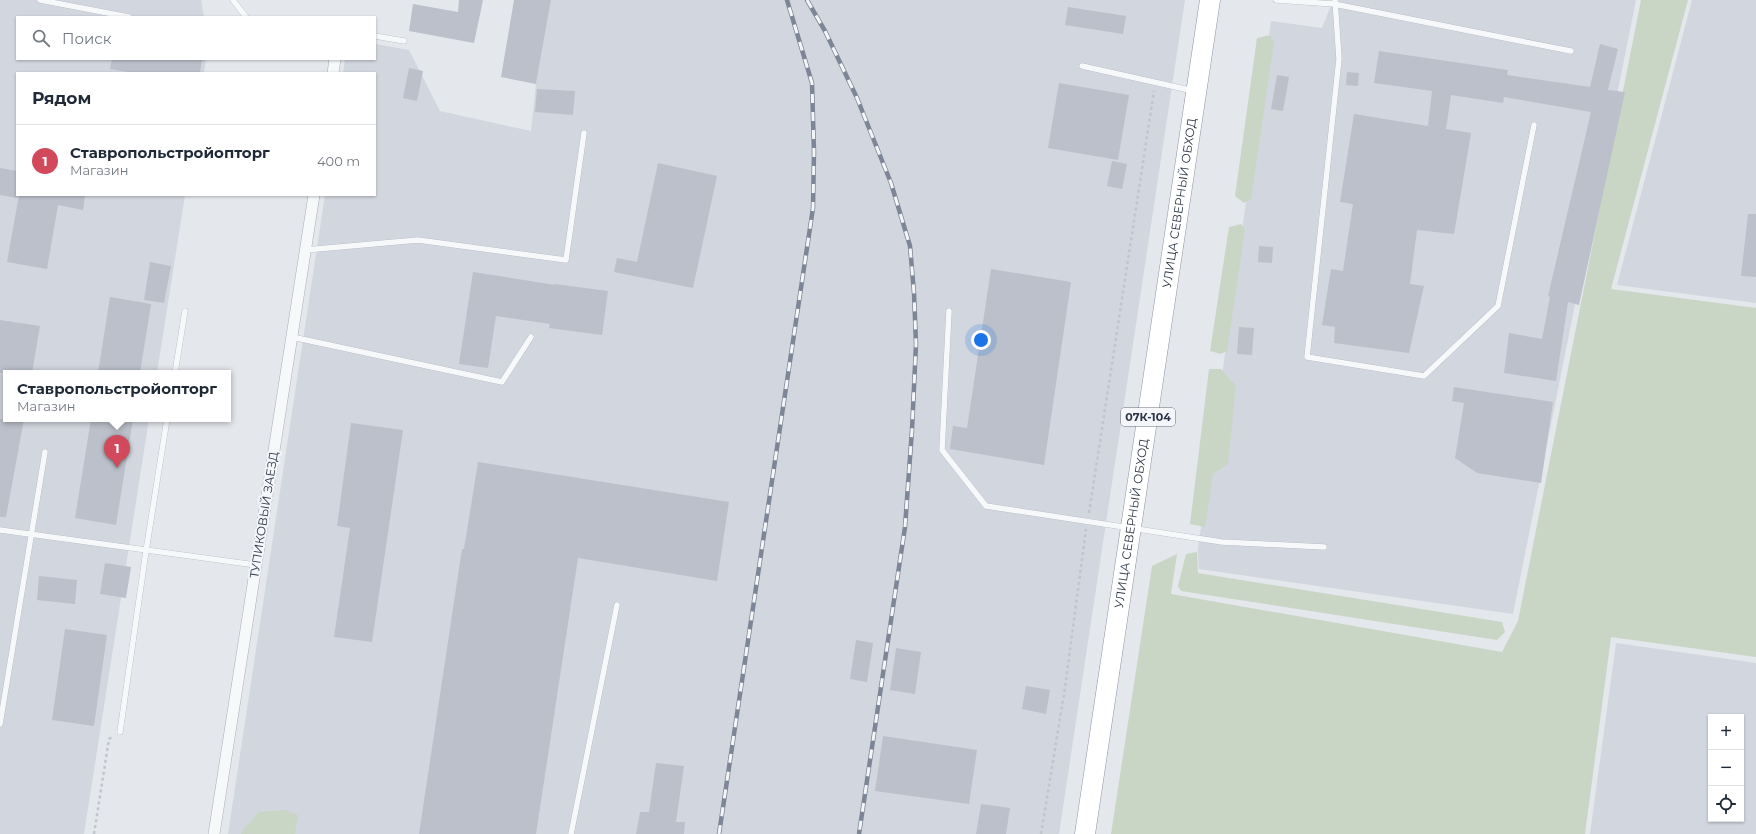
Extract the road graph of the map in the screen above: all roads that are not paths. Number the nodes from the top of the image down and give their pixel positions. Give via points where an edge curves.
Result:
1 (40, 0) edge
2 (233, 0) edge
3 (1210, 0) edge
4 (1276, 0) edge
5 (1335, 2) edge
6 (124, 16) edge
7 (245, 16) edge
8 (376, 36) edge
9 (404, 41) dead end
10 (1571, 51) dead end
11 (335, 60) edge
12 (1082, 66) dead end
13 (333, 72) edge
14 (1196, 91) junction
15 (1534, 125) dead end
16 (584, 133) dead end
17 (314, 196) edge
18 (305, 250) junction
19 (185, 311) dead end
20 (949, 311) dead end
21 (292, 337) junction
22 (530, 337) dead end
23 (175, 370) edge
24 (167, 422) edge
25 (45, 452) dead end
26 (1131, 527) junction
27 (0, 530) edge
28 (32, 535) junction
29 (1324, 548) dead end
30 (146, 551) junction
31 (256, 565) junction
32 (617, 605) dead end
33 (0, 724) edge
34 (120, 732) road end
35 (214, 834) edge
36 (571, 834) edge
37 (1085, 834) edge

1 - 6 lane
2 - 7 lane
3 - 14 highway, УЛИЦА СЕВЕРНЫЙ ОБХОД / 07К-104
4 - 5 lane
5 - 10 lane
5 - 15 lane via 1339,59 1307,357 1424,376 1498,306
8 - 9 lane
11 - 13 street
12 - 14 lane
14 - 26 highway, УЛИЦА СЕВЕРНЫЙ ОБХОД / 07К-104
16 - 18 lane via 566,260 418,240
17 - 18 street, ТУПИКОВЫЙ ЗАЕЗД
18 - 21 street, ТУПИКОВЫЙ ЗАЕЗД
19 - 23 lane
20 - 26 lane via 942,450 986,506
21 - 22 lane via 502,382
21 - 31 street, ТУПИКОВЫЙ ЗАЕЗД
24 - 30 lane
25 - 28 lane
26 - 29 lane via 1222,542
26 - 37 highway, УЛИЦА СЕВЕРНЫЙ ОБХОД / 07К-104
27 - 28 lane
28 - 30 lane
28 - 33 lane
30 - 31 lane
30 - 34 lane
31 - 35 street, ТУПИКОВЫЙ ЗАЕЗД
32 - 36 lane

